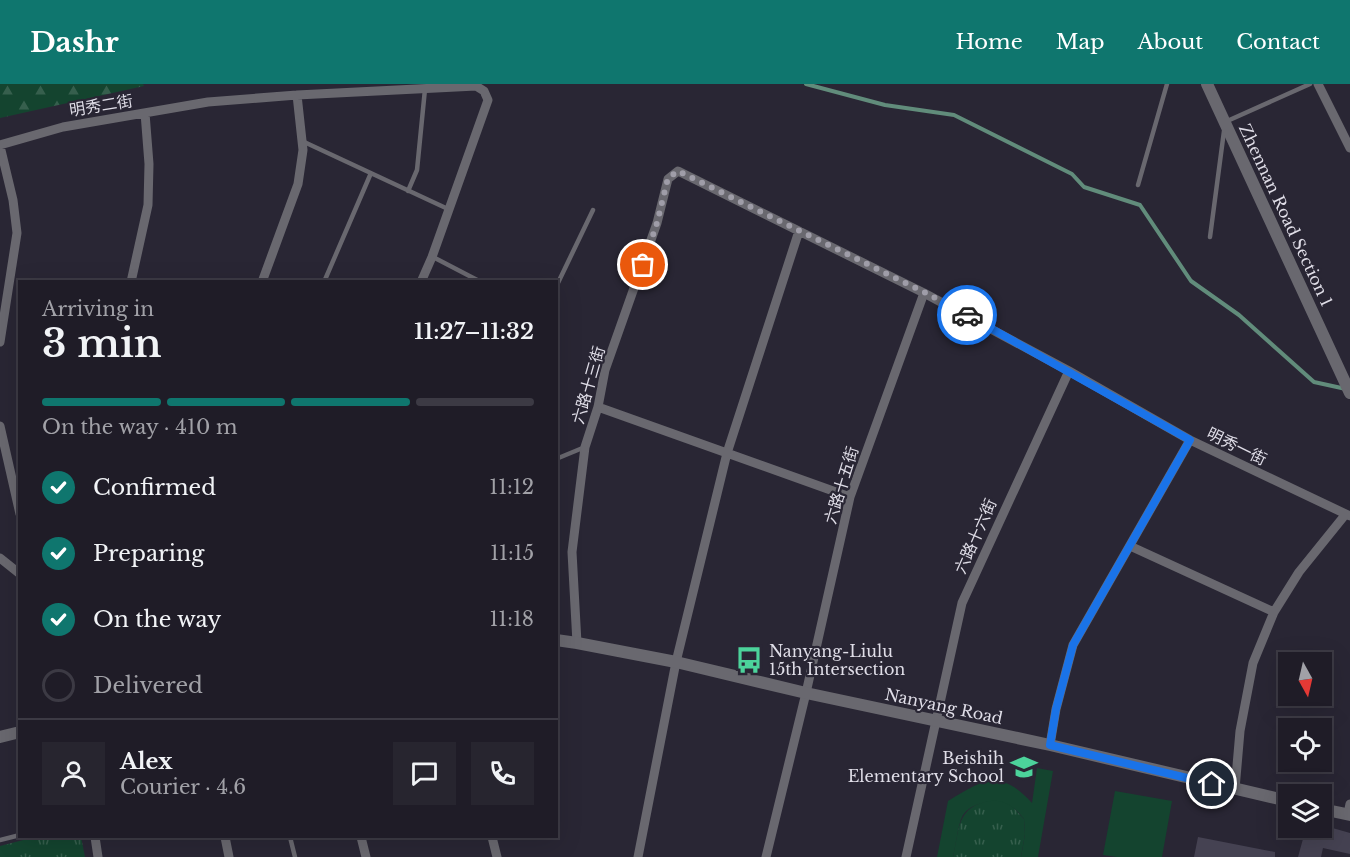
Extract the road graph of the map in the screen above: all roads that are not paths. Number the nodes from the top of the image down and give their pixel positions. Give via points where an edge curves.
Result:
1 (1167, 84) edge
2 (1207, 84) edge
3 (1310, 84) edge
4 (1318, 84) edge
5 (425, 89) junction
6 (297, 95) junction
7 (145, 113) junction
8 (1225, 122) junction
9 (302, 141) junction
10 (0, 145) edge
11 (1350, 148) edge
12 (371, 173) junction
13 (668, 178) joint
14 (1138, 185) dead end
15 (408, 190) junction
16 (448, 210) junction
17 (593, 210) dead end
18 (799, 231) junction
19 (1210, 237) dead end
20 (432, 257) junction
21 (131, 280) edge
22 (263, 280) edge
23 (325, 280) edge
24 (422, 280) edge
25 (477, 280) edge
26 (558, 283) edge
27 (924, 292) junction
28 (0, 341) edge
29 (1070, 371) junction
30 (1350, 393) edge
31 (598, 407) junction
32 (0, 426) edge
33 (1190, 440) junction
34 (585, 447) junction
35 (727, 453) junction
36 (558, 458) edge
37 (5, 472) edge
38 (850, 497) junction
39 (18, 508) edge
40 (1347, 516) edge
41 (1130, 546) junction
42 (0, 558) edge
43 (18, 572) edge
44 (1274, 612) junction
45 (558, 640) edge
46 (577, 643) junction
47 (676, 662) junction
48 (806, 693) junction
49 (935, 721) junction
50 (18, 732) edge
51 (0, 737) edge
52 (1050, 745) junction
53 (1235, 789) junction
54 (1278, 799) edge
55 (1332, 810) edge
56 (1349, 811) edge
57 (18, 836) edge
58 (95, 838) edge
59 (225, 838) edge
60 (290, 838) edge
61 (361, 838) edge
62 (492, 838) edge
63 (0, 840) edge
64 (98, 857) edge
65 (229, 857) edge
66 (296, 857) edge
67 (366, 857) edge
68 (497, 857) edge
69 (638, 857) edge
70 (765, 857) edge
71 (906, 857) edge

1 - 14 lane
2 - 8 street, Zhennan Road Section 1
3 - 8 lane
4 - 11 street
5 - 6 street, 明秀二街
5 - 15 lane via 417,170
5 - 16 street, 明秀二街 via 476,86 488,100
6 - 7 street, 明秀二街 via 208,102
6 - 9 street
7 - 10 street, 明秀二街 via 63,127
7 - 21 street via 148,205
8 - 19 lane
8 - 30 street, Zhennan Road Section 1
9 - 12 lane
9 - 22 street via 298,184
10 - 28 street via 16,233
12 - 15 lane
12 - 23 lane
13 - 18 street, 明秀一街 via 678,171
13 - 31 street, 六路十三街 via 657,223 606,370
15 - 16 lane
16 - 20 street
17 - 26 lane
18 - 27 street, 明秀一街
18 - 35 street
20 - 24 street
20 - 25 lane
27 - 29 street, 明秀一街
27 - 38 street, 六路十五街
29 - 33 street, 明秀一街
29 - 49 street, 六路十六街 via 962,603
31 - 34 street, 六路十三街
31 - 35 street
32 - 37 street
33 - 40 street, 明秀一街
33 - 41 street
34 - 36 lane
34 - 46 street, 六路十三街 via 572,552
35 - 38 street
35 - 47 street
37 - 39 street
38 - 48 street, 六路十五街
40 - 44 street via 1299,572
41 - 44 street
41 - 52 street via 1073,645
42 - 43 street
44 - 53 street via 1253,663 1240,731
45 - 46 street, Nanyang Road
46 - 47 street, Nanyang Road
47 - 48 street, Nanyang Road
47 - 69 street
48 - 49 street, Nanyang Road
48 - 70 street, 六路十五街
49 - 52 street, Nanyang Road
49 - 71 street, 六路十六街
50 - 51 street
52 - 53 street, Nanyang Road
53 - 54 street, Nanyang Road
55 - 56 street
57 - 63 lane
58 - 64 street
59 - 65 street
60 - 66 lane
61 - 67 street
62 - 68 street

